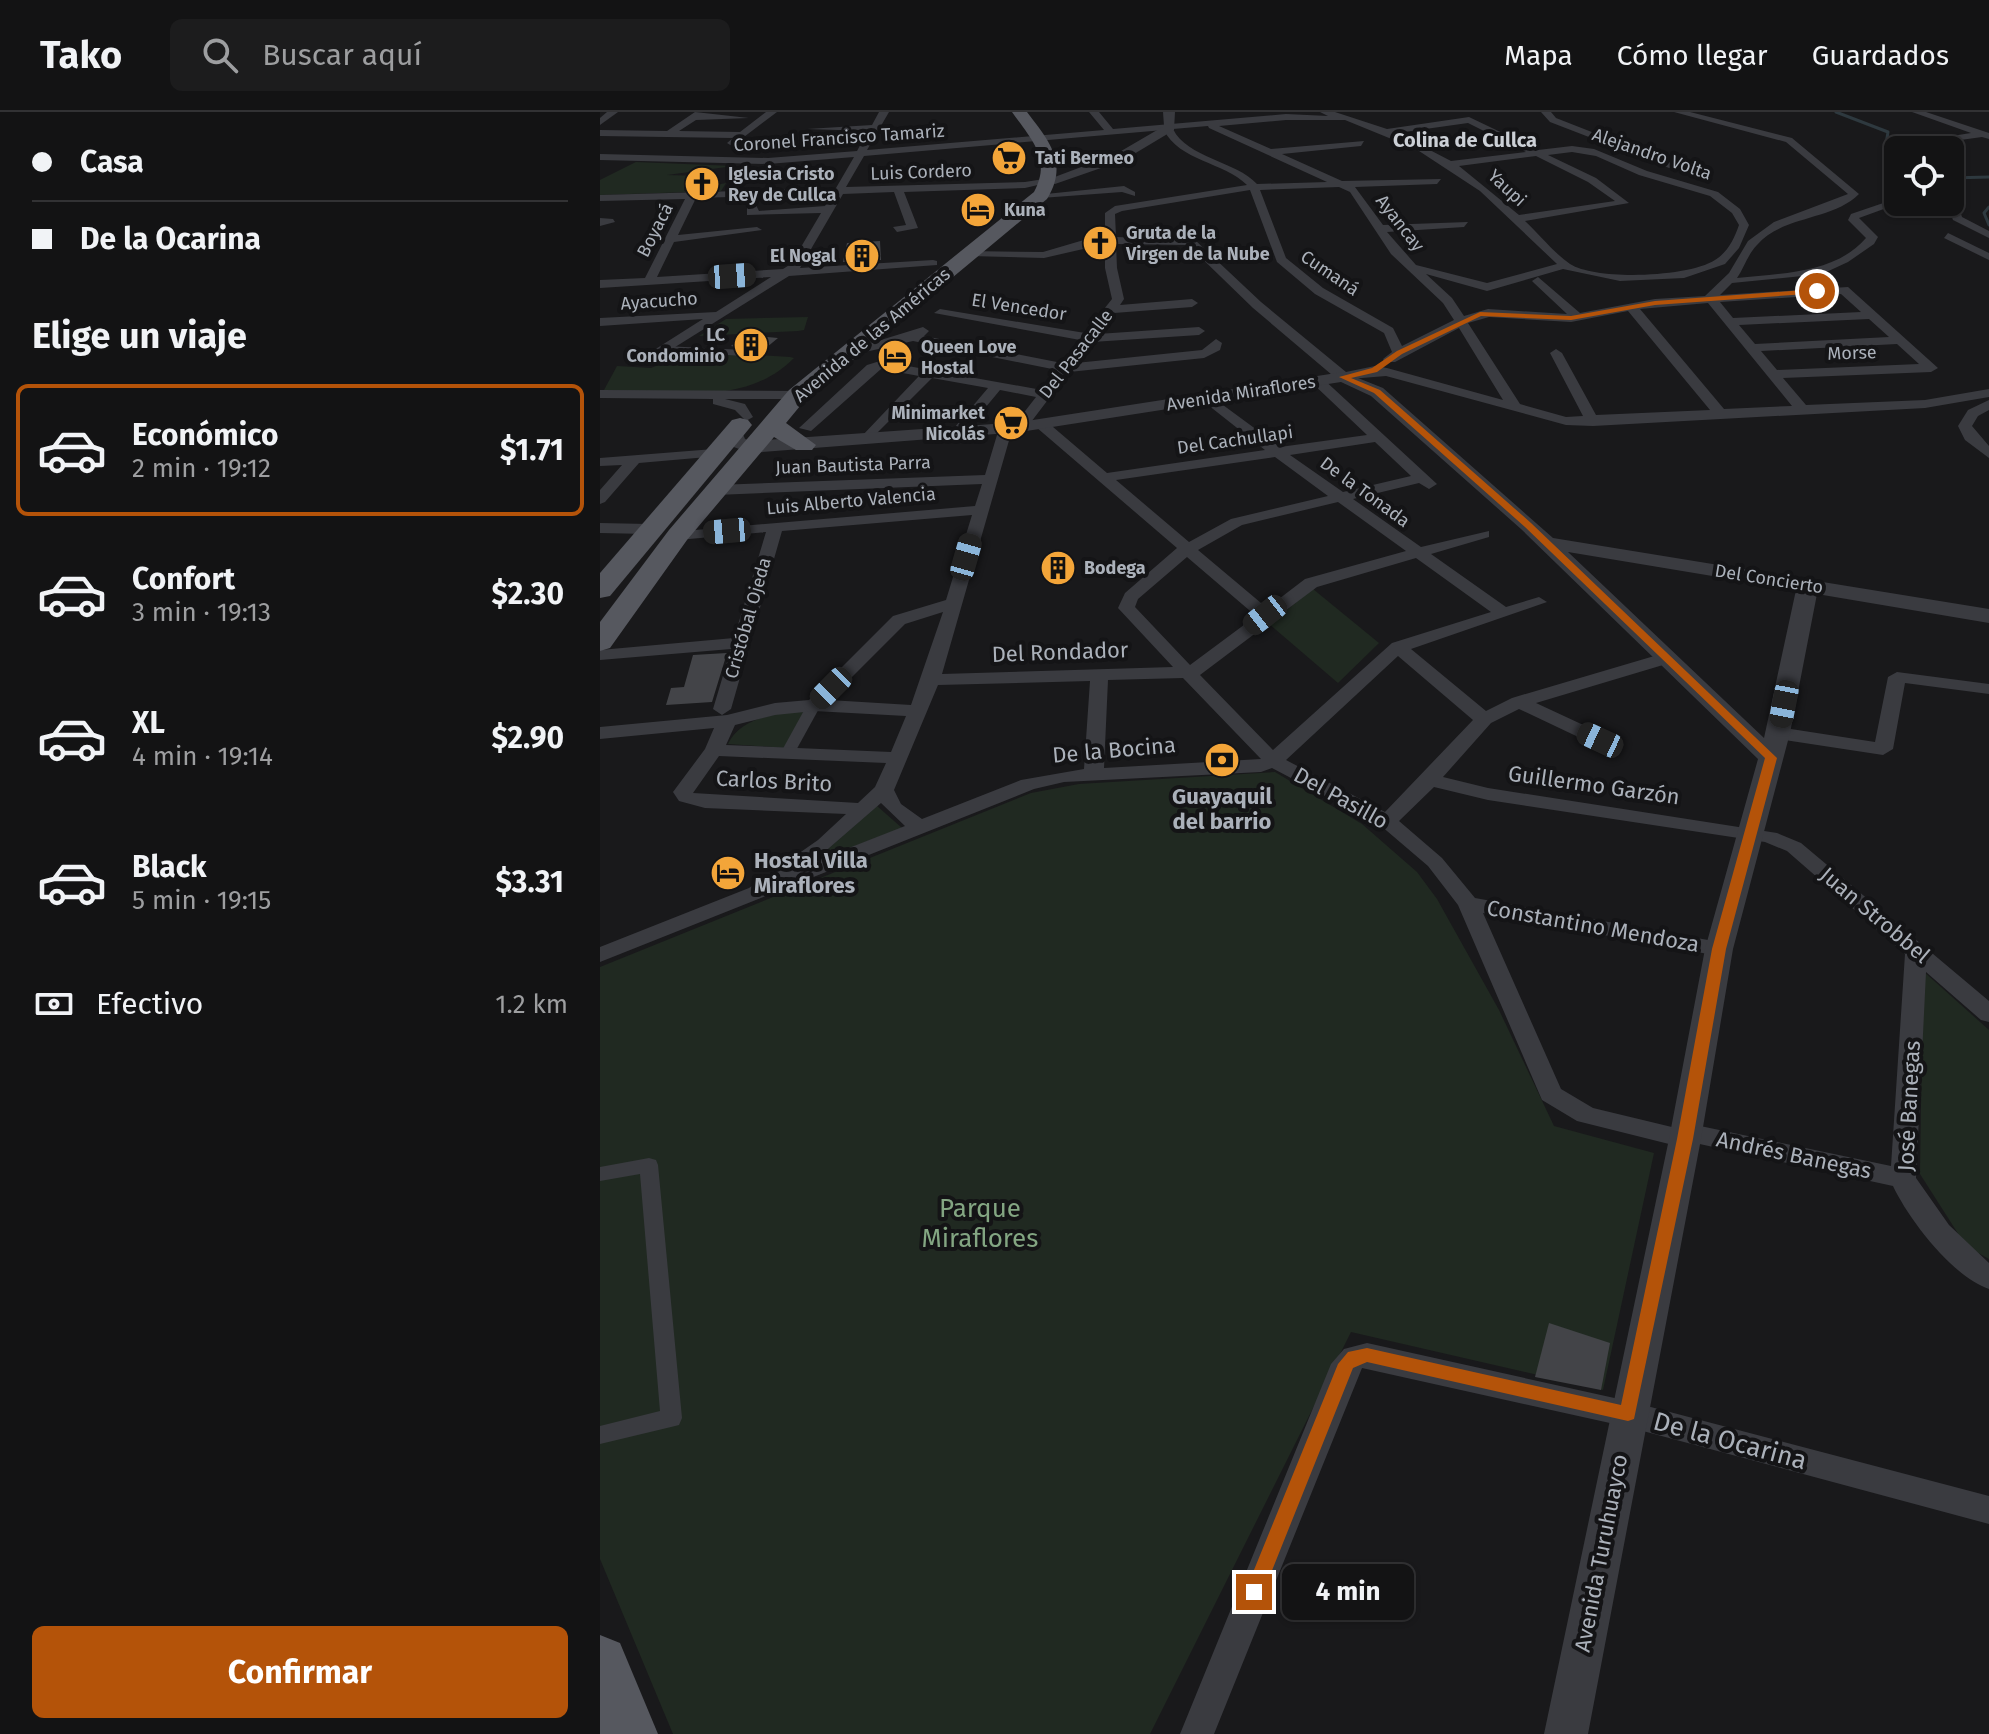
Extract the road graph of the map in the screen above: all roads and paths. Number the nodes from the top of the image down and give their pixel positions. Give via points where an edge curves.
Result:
1 (613, 112) edge
2 (884, 112) edge
3 (1001, 112) edge
4 (1019, 112) edge
5 (1094, 112) edge
6 (1169, 112) edge
7 (1325, 112) edge
8 (1679, 112) edge
9 (1917, 112) edge
10 (698, 114) edge
11 (769, 114) edge
12 (1550, 116) edge
13 (744, 118) dead end
14 (600, 122) edge
15 (1366, 124) junction
16 (1211, 125) junction
17 (877, 128) junction
18 (1168, 129) junction
19 (1386, 132) junction
20 (600, 133) edge
21 (1112, 133) junction
22 (670, 134) junction
23 (742, 135) junction
24 (1987, 135) edge
25 (1964, 138) edge
26 (803, 139) dead end
27 (1039, 140) junction
28 (1018, 141) junction
29 (1361, 143) dead end
30 (964, 146) junction
31 (794, 150) dead end
32 (1268, 152) junction
33 (861, 154) junction
34 (1534, 154) junction
35 (600, 157) edge
36 (634, 158) junction
37 (786, 160) junction
38 (971, 160) dead end
39 (709, 162) junction
40 (1447, 164) junction
41 (611, 170) dead end
42 (916, 173) dead end
43 (1673, 180) junction
44 (1437, 181) dead end
45 (1339, 184) junction
46 (1039, 187) junction
47 (1252, 187) junction
48 (920, 188) junction
49 (898, 189) junction
50 (841, 190) junction
51 (1131, 194) dead end
52 (692, 195) junction
53 (600, 198) edge
54 (1884, 206) edge
55 (752, 207) dead end
56 (831, 209) junction
57 (1953, 216) edge
58 (1515, 219) junction
59 (1464, 224) dead end
60 (897, 229) dead end
61 (1378, 229) junction
62 (757, 230) dead end
63 (1989, 235) edge
64 (1948, 236) dead end
65 (671, 239) junction
66 (1110, 239) junction
67 (1737, 242) junction
68 (1752, 243) junction
69 (970, 253) junction
70 (1989, 257) edge
71 (1566, 266) junction
72 (1411, 267) junction
73 (788, 272) junction
74 (934, 273) junction
75 (1538, 281) dead end
76 (649, 282) junction
77 (600, 284) edge
78 (1724, 284) junction
79 (1710, 298) junction
80 (1192, 303) dead end
81 (1631, 307) junction
82 (1113, 309) junction
83 (940, 313) junction
84 (720, 315) junction
85 (1872, 315) junction
86 (1577, 317) junction
87 (1462, 321) junction
88 (600, 322) edge
89 (1730, 322) junction
90 (1199, 331) dead end
91 (913, 337) junction
92 (1091, 338) junction
93 (1901, 340) junction
94 (1216, 343) dead end
95 (1751, 348) junction
96 (665, 349) junction
97 (848, 352) junction
98 (744, 353) dead end
99 (1399, 353) junction
100 (1556, 353) dead end
101 (648, 360) dead end
102 (1065, 368) junction
103 (1375, 370) junction
104 (929, 373) junction
105 (1774, 374) junction
106 (1343, 377) junction
107 (1316, 380) junction
108 (996, 387) junction
109 (1989, 393) edge
110 (600, 394) edge
111 (1044, 394) junction
112 (677, 395) junction
113 (765, 395) junction
114 (797, 395) junction
115 (1208, 398) junction
116 (1989, 404) edge
117 (1514, 406) junction
118 (1802, 409) junction
119 (1721, 414) junction
120 (1593, 422) junction
121 (773, 423) junction
122 (1041, 424) junction
123 (1020, 427) junction
124 (743, 432) junction
125 (956, 434) junction
126 (805, 436) junction
127 (1375, 438) junction
128 (866, 440) junction
129 (1277, 452) junction
130 (714, 453) junction
131 (1989, 454) edge
132 (635, 459) junction
133 (600, 462) edge
134 (1101, 478) junction
135 (990, 479) junction
136 (716, 490) junction
137 (1339, 497) junction
138 (600, 499) edge
139 (979, 510) junction
140 (775, 527) junction
141 (600, 528) edge
142 (648, 529) junction
143 (1483, 534) dead end
144 (678, 535) junction
145 (1549, 543) junction
146 (1185, 550) junction
147 (1415, 553) junction
148 (1808, 585) junction
149 (600, 590) edge
150 (1539, 602) dead end
151 (952, 604) junction
152 (1502, 612) junction
153 (1265, 615) junction
154 (1989, 616) edge
155 (600, 642) edge
156 (740, 643) junction
157 (1398, 647) junction
158 (600, 655) edge
159 (1667, 658) junction
160 (1192, 672) junction
161 (1099, 675) junction
162 (931, 680) junction
163 (1989, 689) edge
164 (1519, 702) junction
165 (814, 705) junction
166 (918, 711) junction
167 (724, 715) junction
168 (1484, 719) junction
169 (600, 733) edge
170 (1600, 740) dead end
171 (1775, 746) junction
172 (714, 750) junction
173 (787, 754) junction
174 (900, 758) junction
175 (1273, 761) junction
176 (1094, 774) junction
177 (1430, 780) junction
178 (884, 790) junction
179 (683, 792) joint
180 (865, 809) junction
181 (1387, 821) junction
182 (920, 828) junction
183 (1751, 833) junction
184 (757, 892) junction
185 (1468, 903) junction
186 (1719, 949) junction
187 (1916, 949) junction
188 (600, 955) edge
189 (1989, 1014) edge
190 (1685, 1136) junction
191 (600, 1174) edge
192 (1903, 1178) junction
193 (1989, 1278) edge
194 (1628, 1414) junction
195 (600, 1435) edge
196 (1989, 1510) edge
197 (600, 1662) edge
198 (629, 1734) edge
199 (1197, 1734) edge
200 (1566, 1734) edge

1 - 14 street
2 - 17 street
3 - 28 main road, Avenida de las Américas
4 - 27 main road
5 - 21 street
6 - 18 street
7 - 15 street, Yaupi
8 - 68 street via 1789,140 1854,194 1778,224
9 - 24 street
10 - 13 street
10 - 22 street
11 - 23 street
12 - 43 street via 1696,177
15 - 16 street, Coronel Francisco Tamariz via 1299,116
15 - 19 street, Yaupi
16 - 18 street, Coronel Francisco Tamariz
16 - 32 street, Ayancay
17 - 26 street via 816,125
17 - 33 street
18 - 21 street, Coronel Francisco Tamariz
18 - 46 street via 1120,157
18 - 47 street via 1176,141 1241,173
19 - 34 street via 1464,119
19 - 40 street, Yaupi
20 - 22 street
21 - 27 street, Coronel Francisco Tamariz
22 - 23 street
22 - 36 street
23 - 39 street
24 - 25 street
27 - 28 street, Coronel Francisco Tamariz
27 - 46 main road via 1051,160
28 - 30 street, Coronel Francisco Tamariz
28 - 46 main road, Avenida de las Américas
29 - 32 street
30 - 33 street, Coronel Francisco Tamariz via 920,154
30 - 38 street
31 - 37 street
32 - 45 street, Ayancay
33 - 37 street, Coronel Francisco Tamariz
33 - 50 street
34 - 40 street
34 - 43 street, Alejandro Volta via 1592,150
34 - 58 street via 1592,180 1624,203
35 - 36 street, Coronel Francisco Tamariz
36 - 39 street, Coronel Francisco Tamariz
36 - 41 street
37 - 39 street, Coronel Francisco Tamariz via 766,166
40 - 58 street, Yaupi
42 - 48 street
43 - 67 street, Alejandro Volta via 1705,189 1738,211 1744,225
44 - 45 street
45 - 47 street
45 - 61 street, Ayancay via 1354,190
46 - 48 street, Luis Cordero
46 - 51 street, Luis Cordero via 1124,189
46 - 69 main road, Avenida de las Américas
46 - 74 main road, Avenida de las Américas via 1015,198
47 - 66 street via 1113,210
47 - 99 street, Cumaná via 1281,260 1319,291 1389,331
48 - 49 street, Luis Cordero
49 - 50 street, Luis Cordero
49 - 60 street via 913,228
50 - 52 street, Luis Cordero
50 - 56 street
52 - 53 street, Luis Cordero
52 - 65 street, Boyacá
54 - 78 street via 1855,216 1853,220 1872,237 1870,242 1829,268
55 - 56 street via 751,213 759,214
56 - 73 street
57 - 63 street
58 - 71 street, Yaupi
59 - 61 street
61 - 72 street, Ayancay
62 - 65 street
64 - 70 street
65 - 76 street, Boyacá
66 - 69 street via 1035,257
66 - 82 street, Del Pasacalle via 1118,299
66 - 106 street via 1191,242
67 - 68 street
67 - 71 street via 1717,265 1687,273 1601,277
68 - 78 street
69 - 74 main road, Avenida de las Américas
71 - 72 street via 1487,287
72 - 87 street, Ayancay via 1438,289
73 - 74 street
73 - 76 street
73 - 84 street
74 - 83 street
74 - 97 main road, Avenida de las Américas
74 - 113 main road, Avenida de las Américas
75 - 86 street
76 - 77 street
78 - 79 street
79 - 81 street
79 - 85 street via 1844,290
79 - 89 street
80 - 82 street
81 - 86 street
81 - 119 street
82 - 92 street, Del Pasacalle
83 - 91 street
83 - 92 street, El Vencedor
84 - 88 street, Ayacucho
84 - 96 street
85 - 89 street
85 - 93 street
86 - 87 street via 1488,313
87 - 99 street
87 - 117 street, Ayancay
89 - 95 street
90 - 92 street, El Vencedor
91 - 97 street
91 - 102 street
92 - 102 street, Del Pasacalle
93 - 95 street
93 - 105 street, Morse via 1931,368
94 - 102 street via 1204,354
95 - 105 street
96 - 98 street
96 - 101 street
97 - 114 main road, Avenida de las Américas
99 - 103 street
100 - 120 street
102 - 111 street, Del Pasacalle
103 - 106 street, Avenida Miraflores
103 - 117 street, Avenida Miraflores
104 - 108 street
104 - 126 street via 891,365 872,368
104 - 128 street
105 - 118 street
106 - 107 street, Avenida Miraflores
106 - 145 street via 1377,392
107 - 115 street, Avenida Miraflores
107 - 127 street
108 - 111 street
108 - 125 street
109 - 118 street, Avenida Miraflores via 1945,403
110 - 112 street
111 - 123 street, Del Pasacalle
112 - 113 street
112 - 124 street via 743,410
113 - 114 street
113 - 124 main road, Avenida de las Américas
114 - 121 main road, Avenida de las Américas
115 - 122 street, Avenida Miraflores
115 - 129 street, De la Tonada
116 - 131 street via 1973,413 1965,426
117 - 120 street, Avenida Miraflores via 1566,421
118 - 119 street, Avenida Miraflores
119 - 120 street, Avenida Miraflores
121 - 124 main road, Avenida de las Américas
121 - 126 main road via 786,436
122 - 123 street, Avenida Miraflores
122 - 134 street
123 - 125 street, Avenida Miraflores
123 - 135 street, Del Pasacalle via 1004,435
124 - 126 street, Avenida Miraflores
124 - 130 main road, Avenida de las Américas
124 - 136 main road, Avenida de las Américas
125 - 128 street, Avenida Miraflores
126 - 128 street, Avenida Miraflores
127 - 129 street, Del Cachullapi
127 - 137 street via 1425,481
129 - 134 street, Del Cachullapi
129 - 137 street, De la Tonada
130 - 132 street
130 - 142 main road, Avenida de las Américas
132 - 133 street
132 - 138 street
134 - 146 street
135 - 136 street, Juan Bautista Parra
135 - 139 street, Del Pasacalle
136 - 144 main road, Avenida de las Américas
137 - 146 street via 1237,522
137 - 147 street, De la Tonada
139 - 140 street, Luis Alberto Valencia
139 - 151 street, Del Pasacalle
140 - 144 street, Luis Alberto Valencia
140 - 156 street, Cristóbal Ojeda
141 - 142 street
142 - 149 main road, Avenida de las Américas
143 - 147 street
144 - 155 main road, Avenida de las Américas
145 - 148 street, Del Concierto
145 - 159 street
146 - 153 street
146 - 160 street, Del Pasillo via 1131,597 1126,608
147 - 152 street, De la Tonada
147 - 153 street via 1311,583
148 - 154 street, Del Concierto
148 - 171 street, Avenida Turuhuayco
150 - 152 street
151 - 162 street, Del Pasacalle
151 - 165 street via 899,620
152 - 157 street
153 - 160 street
156 - 158 street
156 - 167 street, Cristóbal Ojeda
157 - 168 street
157 - 175 street
159 - 164 street
159 - 171 street
160 - 161 street, Del Rondador
160 - 175 street, Del Pasillo
161 - 162 street, Del Rondador
161 - 176 street
162 - 166 street, Del Pasacalle
163 - 171 street via 1897,677 1883,749
164 - 168 street
164 - 170 street
165 - 166 street
165 - 167 street
165 - 173 street
166 - 174 street, Del Pasacalle
167 - 169 street
167 - 172 street, Cristóbal Ojeda
168 - 177 street
171 - 183 street, Avenida Turuhuayco
172 - 173 street
172 - 179 street, Cristóbal Ojeda
173 - 174 street
174 - 178 street, Del Pasacalle
175 - 176 street, De la Bocina via 1261,766
175 - 181 street, Del Pasillo
176 - 182 street, De la Bocina via 1028,784
177 - 181 street
177 - 183 street, Guillermo Garzón via 1488,794
178 - 180 street, Del Pasacalle
178 - 182 street via 893,807
179 - 180 street, Carlos Brito via 705,802
180 - 184 street, Del Pasacalle
181 - 185 street, Del Pasillo via 1435,862
182 - 184 street, Del Pasacalle
183 - 186 street, Avenida Turuhuayco
183 - 187 street, Juan Strobbel via 1794,847
184 - 188 street, Del Pasacalle
185 - 186 street, Constantino Mendoza
185 - 190 street, Del Pasillo via 1551,1094 1586,1115
186 - 190 street, Avenida Turuhuayco
187 - 189 street, Juan Strobbel
187 - 192 street, José Banegas
190 - 192 street, Andrés Banegas
190 - 194 street, Avenida Turuhuayco
191 - 195 street via 649,1165 671,1418
192 - 193 street, José Banegas via 1907,1192 1935,1225
194 - 196 street, De la Ocarina
194 - 199 street, De la Ocarina via 1367,1355 1354,1357 1346,1364
194 - 200 street, Avenida Turuhuayco
197 - 198 main road

